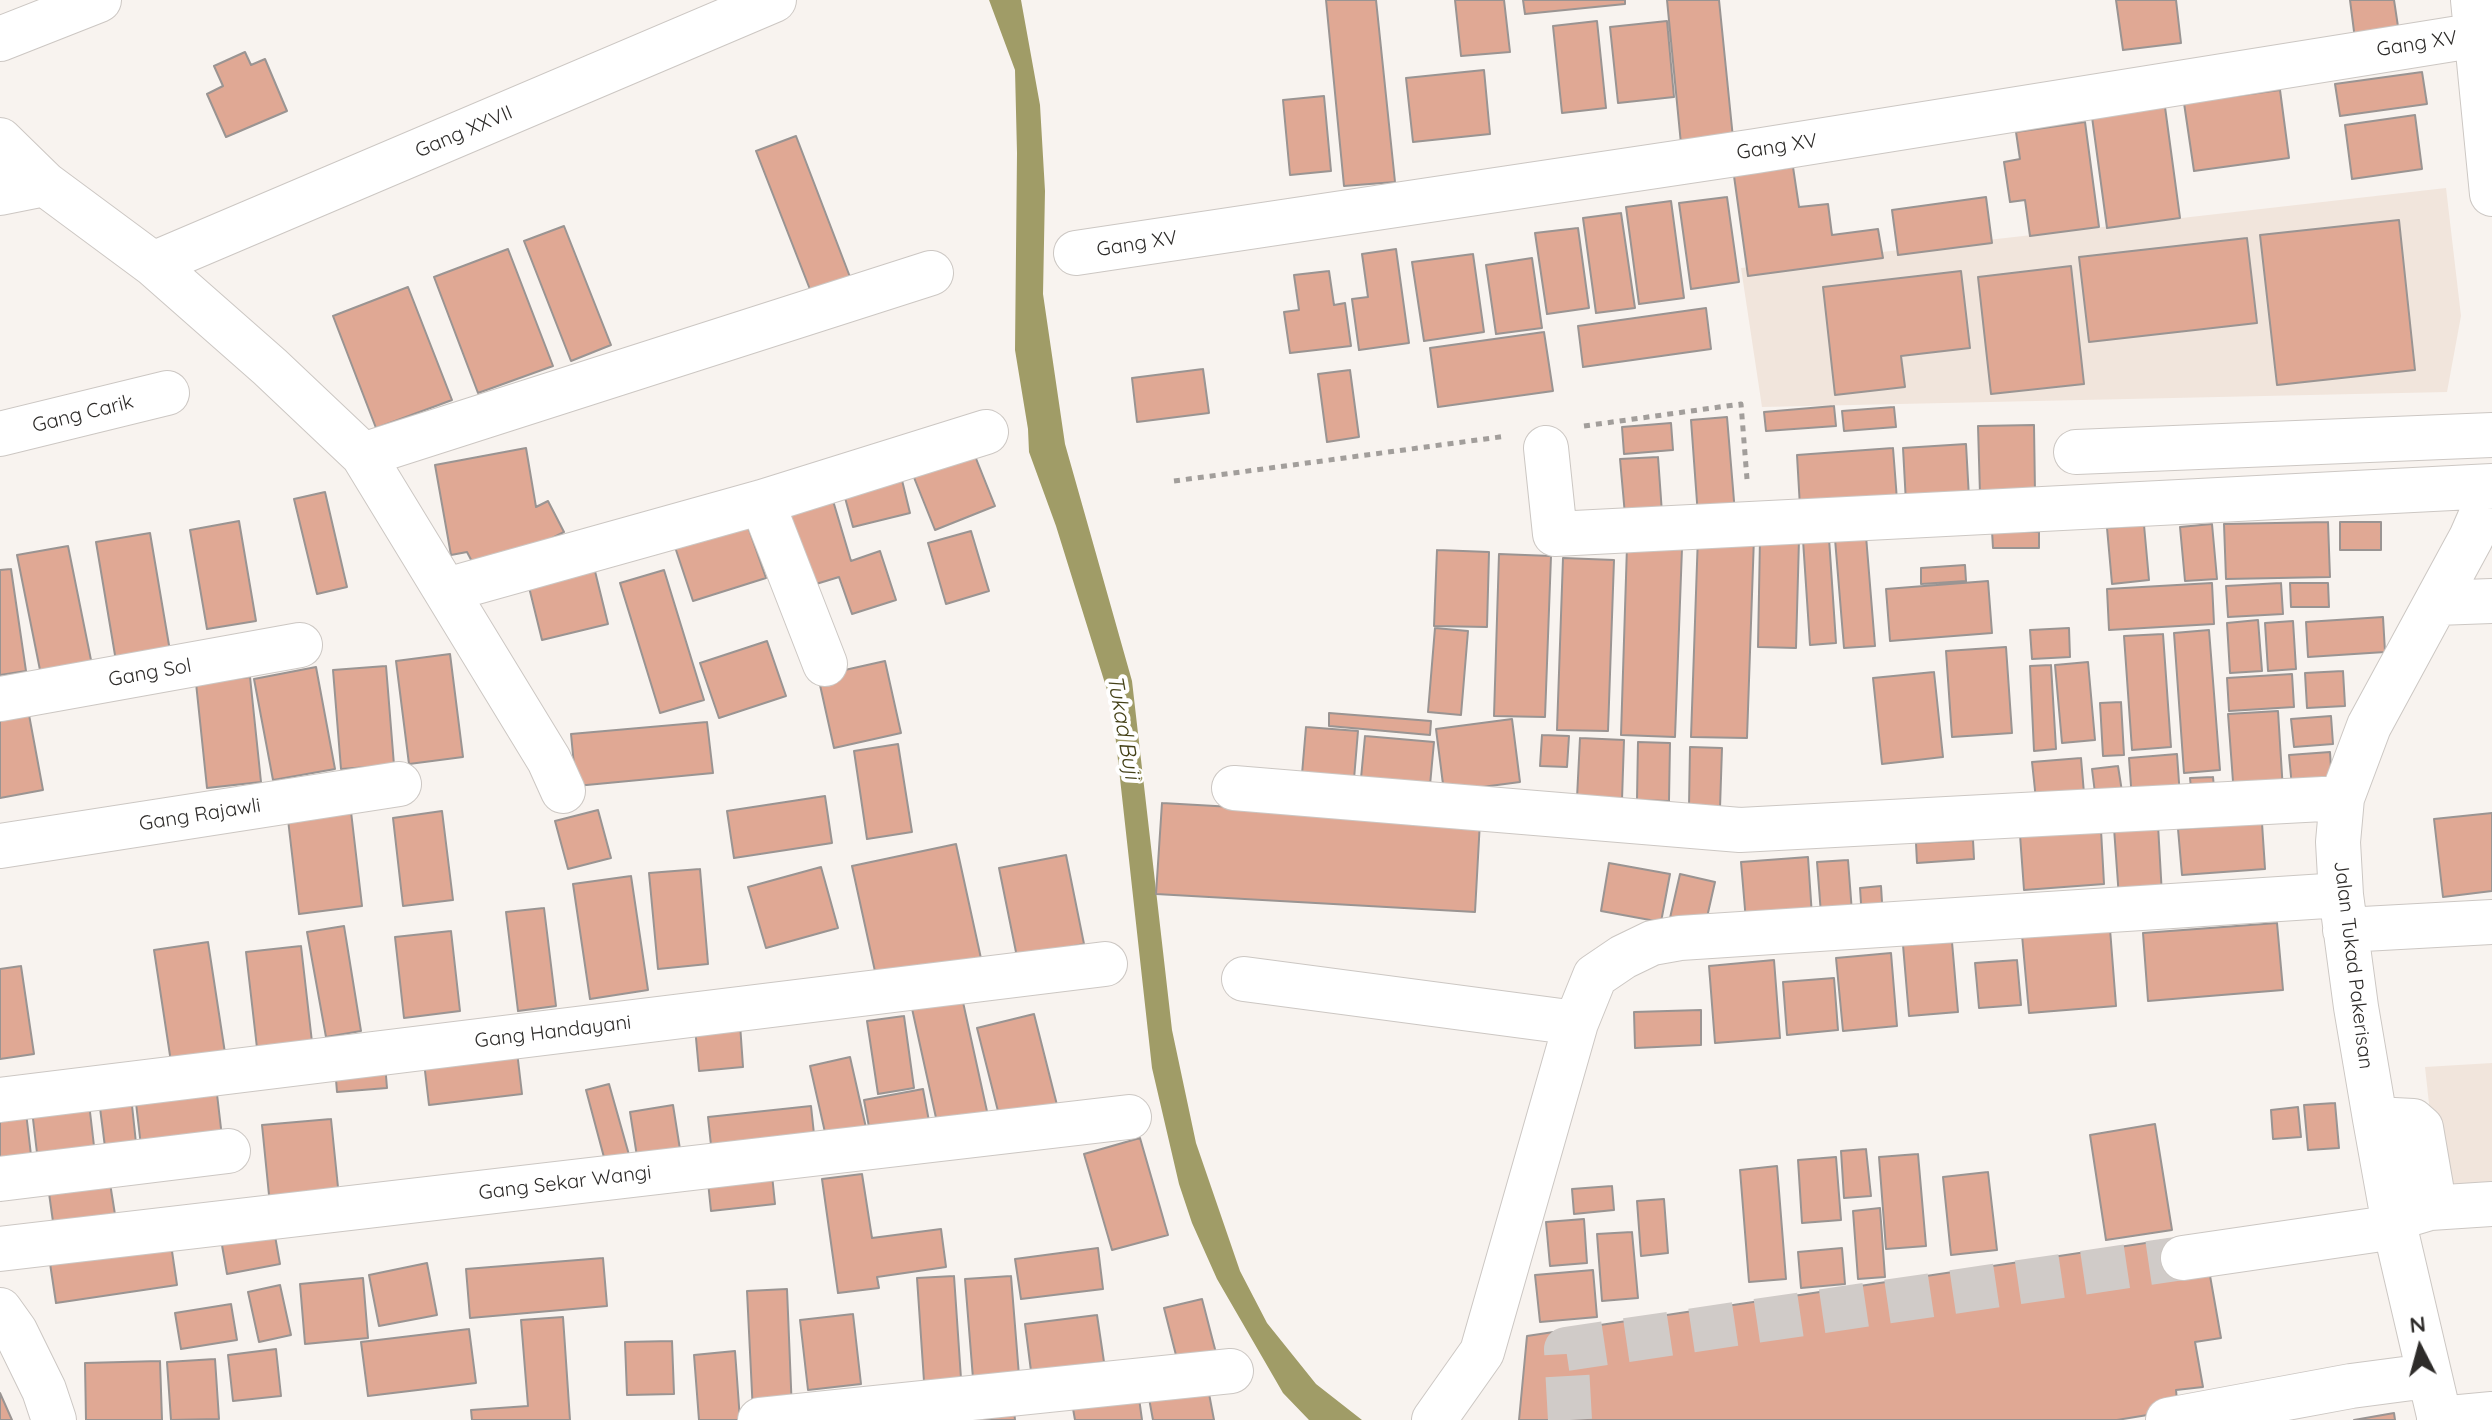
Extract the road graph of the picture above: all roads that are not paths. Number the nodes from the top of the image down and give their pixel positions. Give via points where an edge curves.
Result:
1 (99, 0) edge
2 (774, 0) edge
3 (0, 39) edge
4 (2481, 40) edge
5 (0, 140) edge
6 (45, 184) junction
7 (0, 193) edge
8 (2492, 194) edge
9 (1076, 253) dead end
10 (153, 264) junction
11 (931, 273) dead end
12 (167, 393) dead end
13 (986, 432) dead end
14 (0, 434) edge
15 (2492, 435) edge
16 (1546, 448) dead end
17 (2076, 452) dead end
18 (363, 455) junction
19 (2492, 488) edge
20 (762, 502) junction
21 (447, 590) junction
22 (2492, 601) edge
23 (2437, 603) junction
24 (300, 645) dead end
25 (825, 664) dead end
26 (0, 699) edge
27 (399, 784) dead end
28 (1234, 788) dead end
29 (563, 791) dead end
30 (2342, 798) junction
31 (0, 846) edge
32 (2343, 912) junction
33 (2492, 922) edge
34 (1105, 964) dead end
35 (1244, 979) dead end
36 (1576, 1023) junction
37 (0, 1100) edge
38 (1129, 1117) dead end
39 (228, 1151) dead end
40 (0, 1179) edge
41 (2492, 1204) edge
42 (2406, 1218) junction
43 (0, 1249) edge
44 (2183, 1258) tunnel mouth
45 (5, 1326) edge
46 (1231, 1371) dead end
47 (2427, 1376) junction
48 (2492, 1414) edge
49 (2439, 1419) edge
50 (54, 1420) edge
51 (760, 1420) edge
52 (1434, 1420) edge
53 (2168, 1420) edge

1 - 3 street
2 - 10 street, Gang XXVII
4 - 8 street
4 - 9 street, Gang XV
5 - 6 street
6 - 7 street
6 - 10 street
10 - 18 street
11 - 18 street
12 - 14 street, Gang Carik
13 - 20 street
15 - 17 street
16 - 19 street via 1555,534
18 - 21 street
19 - 23 street, Jalan Tukad Pakerisan
20 - 21 street
20 - 25 street
21 - 29 street
22 - 23 street
23 - 30 street, Jalan Tukad Pakerisan via 2369,726
24 - 26 street, Gang Sol
27 - 31 street, Gang Rajawli
28 - 30 street via 1740,830
30 - 32 street, Jalan Tukad Pakerisan via 2338,842
32 - 33 street
32 - 36 street via 1680,938 1652,943 1595,976
32 - 42 street, Jalan Tukad Pakerisan via 2375,1119
34 - 37 street, Gang Handayani
35 - 36 street
36 - 52 street via 1482,1352
38 - 43 street, Gang Sekar Wangi
39 - 40 street
41 - 42 street
42 - 44 street
42 - 47 street, Jalan Tukad Pakerisan
45 - 50 street via 44,1390
46 - 51 street
47 - 49 street, Jalan Tukad Pakerisan
47 - 53 street
48 - 49 street

